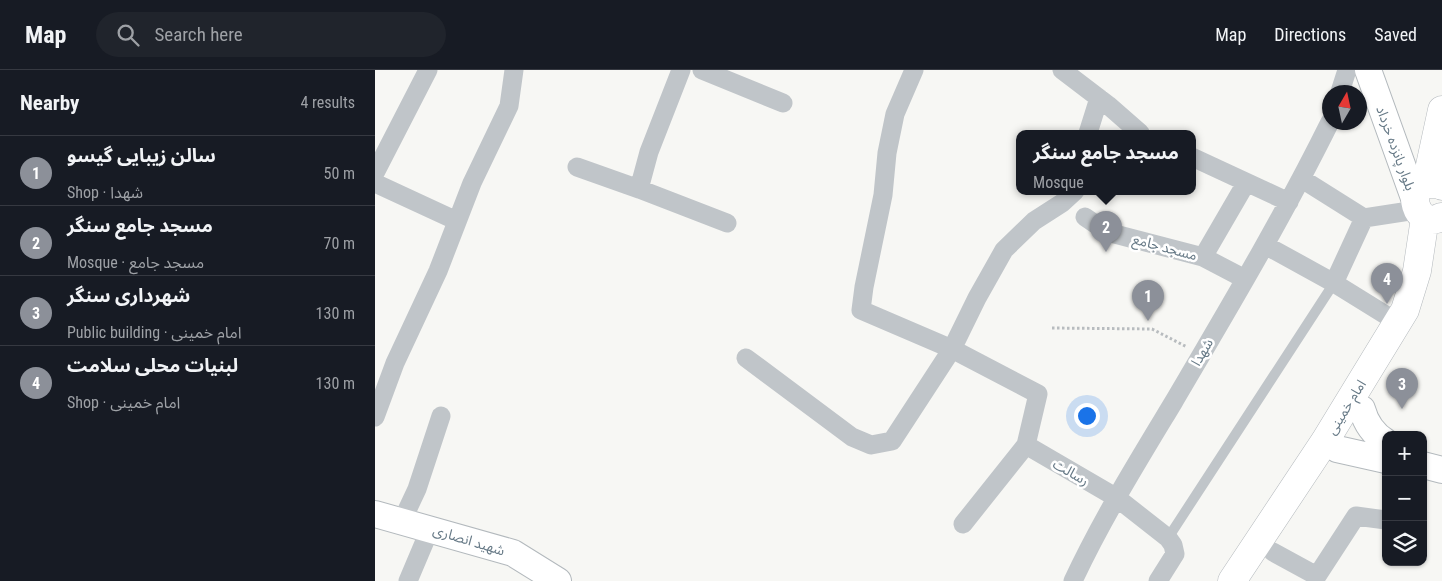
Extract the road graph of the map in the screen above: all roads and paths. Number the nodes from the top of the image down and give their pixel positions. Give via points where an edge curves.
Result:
1 (428, 70) edge
2 (515, 70) edge
3 (681, 70) edge
4 (703, 70) edge
5 (914, 70) edge
6 (1062, 70) edge
7 (1347, 70) edge
8 (1368, 70) edge
9 (1342, 85) edge
10 (1099, 98) junction
11 (783, 103) dead end
12 (1442, 110) edge
13 (1088, 130) edge
14 (1136, 130) edge
15 (1326, 130) edge
16 (1196, 159) edge
17 (577, 167) dead end
18 (375, 173) edge
19 (1301, 179) junction
20 (1246, 183) junction
21 (375, 184) edge
22 (639, 189) junction
23 (1071, 195) edge
24 (1432, 198) edge
25 (1289, 202) junction
26 (1085, 217) dead end
27 (1364, 218) junction
28 (457, 221) junction
29 (727, 223) dead end
30 (1265, 245) junction
31 (1203, 257) junction
32 (1245, 278) junction
33 (1334, 283) junction
34 (1397, 322) junction
35 (1052, 328) dead end
36 (952, 349) junction
37 (1202, 354) junction
38 (746, 358) dead end
39 (1363, 409) junction
40 (441, 416) dead end
41 (375, 417) edge
42 (1382, 439) edge
43 (1331, 445) junction
44 (1026, 446) junction
45 (1382, 459) edge
46 (1427, 467) edge
47 (1442, 470) edge
48 (1117, 498) junction
49 (375, 514) edge
50 (1382, 519) edge
51 (402, 521) junction
52 (963, 524) dead end
53 (430, 529) junction
54 (1168, 538) junction
55 (1273, 552) junction
56 (1316, 579) edge
57 (408, 581) edge
58 (558, 581) edge
59 (1073, 581) edge
60 (1158, 581) edge
61 (1232, 581) edge
62 (1251, 581) edge

1 - 18 street
2 - 28 street via 509,106
3 - 22 street via 649,152
4 - 11 street
5 - 36 street via 895,114 861,310
6 - 10 street
7 - 9 street
8 - 24 street, بلوار پانزده خرداد
10 - 13 street
10 - 14 street
12 - 24 main road
15 - 19 street, شهدا
16 - 20 street
17 - 22 street
19 - 25 street, شهدا
19 - 27 street
20 - 25 street
20 - 31 street
21 - 28 street
22 - 29 street
23 - 36 street via 1034,221 1003,250
24 - 27 street
24 - 34 main road, امام خمینی via 1417,271 1405,310
24 - 39 main road, امام خمینی via 1427,284 1419,314
25 - 30 street, شهدا
26 - 31 street, مسجد جامع via 1107,232
27 - 33 street
28 - 41 street
30 - 32 street, شهدا
30 - 33 street
31 - 32 street, مسجد جامع
32 - 37 street, شهدا
33 - 34 street
33 - 54 lane
34 - 43 main road, امام خمینی
35 - 37 path via 1152,329
36 - 38 street via 892,441 871,444 852,437
36 - 44 street via 1038,394
37 - 48 street, شهدا
39 - 42 street via 1365,420
39 - 43 main road, امام خمینی
40 - 51 street via 417,489
43 - 45 street
43 - 55 main road, امام خمینی
43 - 61 main road, امام خمینی
44 - 48 street, رسالت
44 - 52 street
46 - 47 street
48 - 54 street, رسالت
48 - 59 street, شهدا
49 - 51 street, شهید انصاری
50 - 56 street via 1356,516
51 - 53 street, شهید انصاری
53 - 57 street
53 - 58 street, شهید انصاری via 513,553
54 - 60 street via 1175,554
55 - 56 street
55 - 62 main road, امام خمینی

